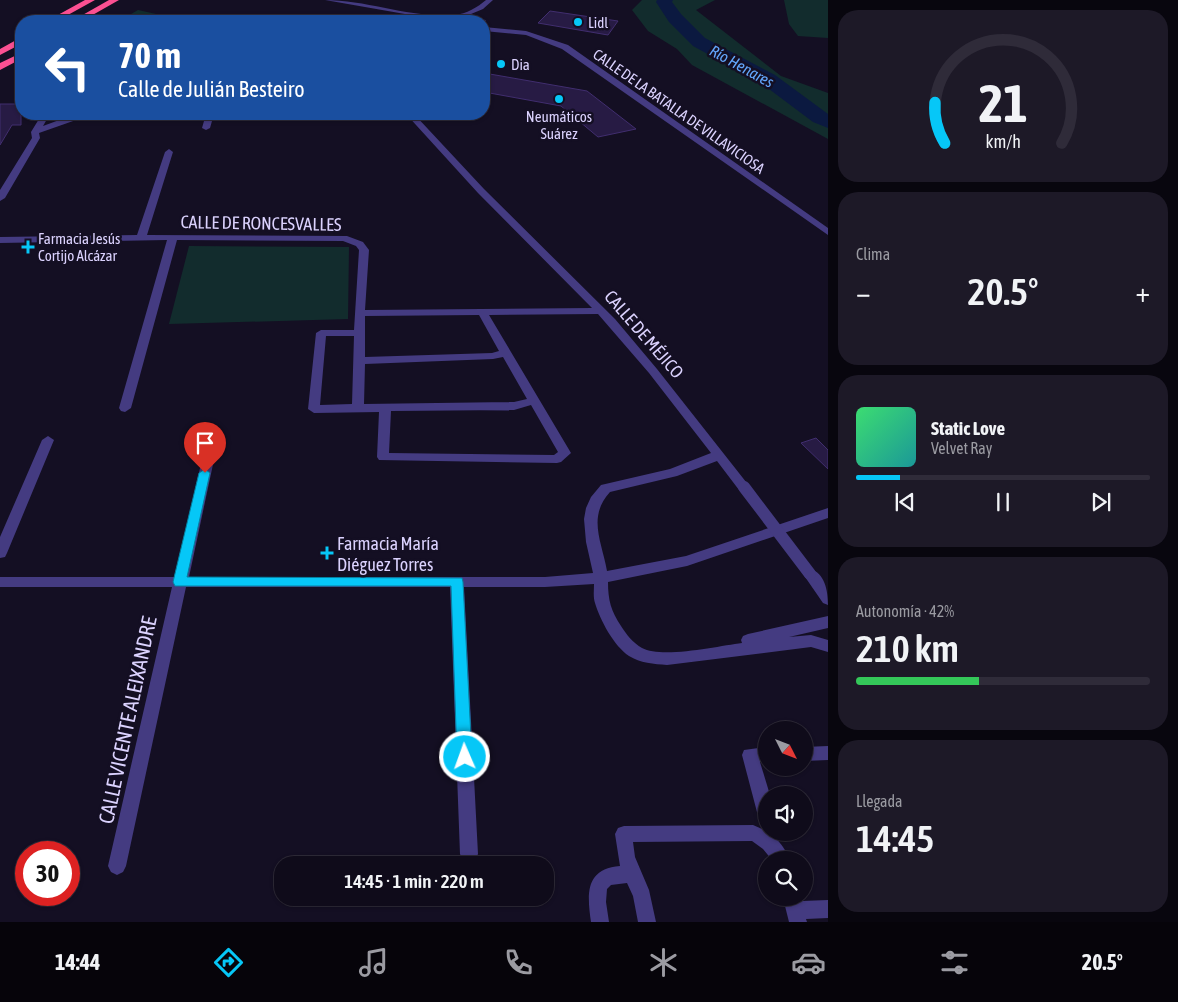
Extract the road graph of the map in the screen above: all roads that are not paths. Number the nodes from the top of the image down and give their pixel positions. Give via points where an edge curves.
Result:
1 (91, 0) edge
2 (99, 0) edge
3 (116, 0) edge
4 (328, 0) edge
5 (490, 0) edge
6 (480, 8) junction
7 (62, 15) edge
8 (71, 15) edge
9 (87, 15) edge
10 (93, 15) edge
11 (422, 15) edge
12 (460, 15) edge
13 (482, 15) edge
14 (490, 23) edge
15 (490, 29) edge
16 (506, 29) junction
17 (15, 39) edge
18 (0, 45) edge
19 (15, 45) edge
20 (0, 52) edge
21 (15, 53) edge
22 (15, 59) edge
23 (0, 61) edge
24 (0, 68) edge
25 (42, 120) edge
26 (68, 120) edge
27 (208, 120) edge
28 (416, 120) edge
29 (206, 128) dead end
30 (35, 132) junction
31 (169, 152) dead end
32 (0, 198) edge
33 (828, 232) edge
34 (141, 238) junction
35 (173, 238) junction
36 (0, 240) edge
37 (601, 311) junction
38 (482, 312) junction
39 (360, 313) junction
40 (359, 333) junction
41 (506, 352) junction
42 (358, 361) junction
43 (534, 401) junction
44 (125, 408) dead end
45 (358, 408) junction
46 (385, 408) junction
47 (48, 440) dead end
48 (209, 455) dead end
49 (720, 455) junction
50 (828, 513) edge
51 (0, 552) edge
52 (601, 578) junction
53 (0, 582) edge
54 (180, 582) junction
55 (457, 582) junction
56 (828, 599) edge
57 (828, 622) edge
58 (828, 646) edge
59 (690, 657) junction
60 (828, 753) edge
61 (758, 754) edge
62 (813, 754) edge
63 (759, 786) edge
64 (775, 851) edge
65 (469, 854) dead end
66 (117, 866) dead end
67 (631, 873) junction
68 (828, 909) edge
69 (795, 910) edge
70 (600, 922) edge
71 (646, 922) edge

1 - 7 highway
2 - 8 highway
3 - 9 highway
3 - 10 highway
4 - 11 street
5 - 6 street
6 - 12 street
6 - 13 street
14 - 16 street, CALLE DE LA BATALLA DE VILLAVICIOSA
15 - 16 street, CALLE DE LA BATALLA DE VILLAVICIOSA
16 - 33 street, CALLE DE LA BATALLA DE VILLAVICIOSA via 537,36 565,48
17 - 18 highway
19 - 20 highway
21 - 23 highway
22 - 24 highway
25 - 30 street
26 - 30 street
27 - 29 street
28 - 37 street, CALLE DE MÉJICO
30 - 32 street via 36,138
31 - 34 street
34 - 35 street, CALLE DE RONCESVALLES
34 - 36 street, CALLE DE RONCESVALLES
35 - 39 street, CALLE DE RONCESVALLES via 344,238 360,244 364,250
35 - 44 street
37 - 38 street
37 - 49 street, CALLE DE MÉJICO
38 - 39 street
38 - 41 street
39 - 40 street, CALLE DE RONCESVALLES
40 - 42 street, CALLE DE RONCESVALLES
40 - 45 street via 321,333 314,409
41 - 42 street via 493,356
41 - 43 street
42 - 45 street, CALLE DE RONCESVALLES
43 - 46 street via 514,406
43 - 46 street via 565,453 557,459 383,458
45 - 46 street
47 - 51 street
48 - 54 street, CALLE VICENTE ALEIXANDRE
49 - 52 street via 673,473 606,488 599,494 592,506 589,524
49 - 56 street, CALLE DE MÉJICO, bridge
50 - 52 street via 687,561
52 - 55 street
52 - 59 street via 602,603 621,638 632,650 647,657
53 - 54 street
54 - 55 street
54 - 66 street, CALLE VICENTE ALEIXANDRE
55 - 65 street
57 - 59 street
58 - 59 street via 811,641 785,643
60 - 62 street
61 - 63 street via 750,755
64 - 67 street via 767,840 752,833 624,834
67 - 70 street via 609,876 602,882 597,892
67 - 71 street via 641,892
68 - 69 street

